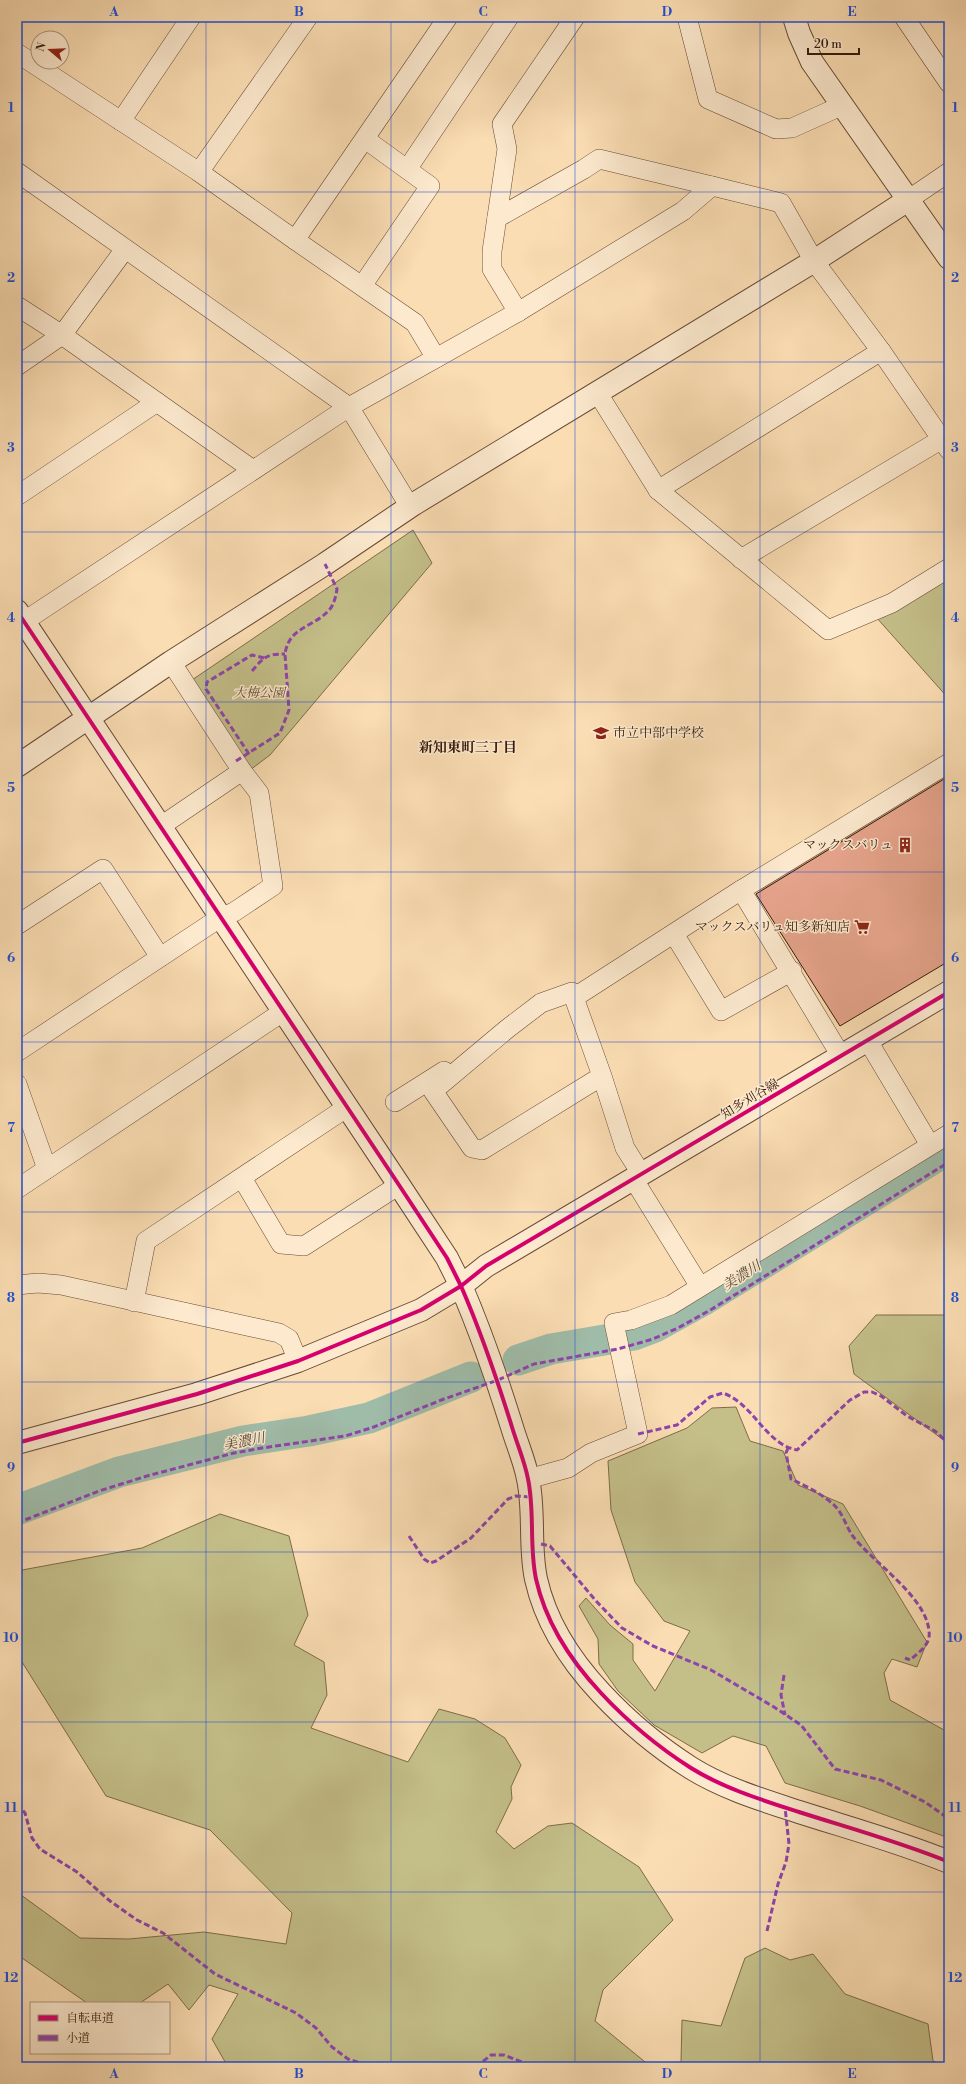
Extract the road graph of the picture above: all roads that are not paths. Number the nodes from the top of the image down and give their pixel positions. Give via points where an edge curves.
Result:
1 (308, 17) edge
2 (448, 17) edge
3 (509, 17) edge
4 (575, 17) edge
5 (687, 17) edge
6 (794, 17) edge
7 (904, 17) edge
8 (186, 19) edge
9 (17, 54) edge
10 (949, 83) edge
11 (841, 106) junction
12 (121, 121) junction
13 (365, 139) junction
14 (408, 168) junction
15 (17, 172) edge
16 (199, 172) junction
17 (949, 172) edge
18 (712, 186) junction
19 (908, 200) junction
20 (497, 218) junction
21 (295, 240) junction
22 (125, 249) junction
23 (949, 258) edge
24 (814, 261) junction
25 (362, 286) junction
26 (17, 306) edge
27 (518, 312) junction
28 (62, 335) junction
29 (881, 351) junction
30 (436, 358) junction
31 (17, 366) edge
32 (597, 392) junction
33 (157, 402) junction
34 (349, 407) junction
35 (945, 444) edge
36 (253, 470) junction
37 (658, 490) junction
38 (17, 496) edge
39 (410, 507) junction
40 (741, 559) junction
41 (949, 568) edge
42 (20, 620) edge
43 (171, 662) junction
44 (89, 716) junction
45 (949, 763) edge
46 (17, 766) edge
47 (242, 771) junction
48 (160, 826) junction
49 (741, 890) junction
50 (221, 917) junction
51 (17, 926) edge
52 (674, 934) junction
53 (160, 957) junction
54 (792, 971) junction
55 (949, 992) edge
56 (575, 997) junction
57 (284, 1011) junction
58 (868, 1041) junction
59 (17, 1052) edge
60 (841, 1056) junction
61 (456, 1070) junction
62 (602, 1076) junction
63 (17, 1084) edge
64 (395, 1102) dead end
65 (346, 1108) junction
66 (949, 1134) edge
67 (930, 1145) junction
68 (47, 1169) junction
69 (242, 1178) junction
70 (638, 1178) junction
71 (399, 1185) junction
72 (17, 1189) edge
73 (17, 1285) edge
74 (699, 1285) junction
75 (461, 1286) junction
76 (134, 1302) junction
77 (298, 1361) junction
78 (17, 1443) edge
79 (528, 1479) junction
80 (949, 1862) edge

1 - 16 street
2 - 13 street
3 - 14 street
4 - 20 street via 502,124 507,149
5 - 11 street via 708,99 776,129 792,128
6 - 11 street via 798,33 812,62
7 - 10 street
8 - 12 street
9 - 12 street
11 - 19 street
12 - 16 street
13 - 14 street
13 - 21 street
14 - 25 street via 430,186
15 - 22 street
16 - 21 street
17 - 19 street
18 - 20 street via 599,159
18 - 24 street via 781,203
18 - 27 street via 683,211
19 - 23 street
19 - 24 street
20 - 27 street via 492,269
21 - 25 street
22 - 28 street
22 - 34 street
24 - 29 street
24 - 32 street
25 - 30 street via 415,323
26 - 28 street
27 - 30 street
28 - 31 street
28 - 33 street
29 - 35 street
29 - 37 street
30 - 34 street
32 - 37 street
32 - 39 street
33 - 36 street
33 - 38 street
34 - 36 street
34 - 39 street
35 - 40 street
36 - 42 street
37 - 40 street
39 - 43 street
40 - 41 street via 828,630 892,603
42 - 44 street
43 - 44 street
43 - 47 street
44 - 46 street
44 - 48 street
45 - 49 street
47 - 48 street
47 - 50 street via 259,793 273,886 234,912
48 - 50 street
49 - 52 street
49 - 54 street
50 - 53 street
50 - 57 street
51 - 53 street via 103,869
52 - 54 street via 721,1011
52 - 56 street
53 - 59 street
54 - 60 street
55 - 58 street, 知多刈谷線
56 - 61 street via 572,992 541,1003
56 - 62 street
57 - 65 street
57 - 68 street
58 - 60 street, 知多刈谷線
58 - 67 street
60 - 70 street, 知多刈谷線
61 - 62 street via 433,1091 472,1148 482,1150
61 - 64 street via 451,1066
62 - 70 street via 625,1148
63 - 68 street
65 - 69 street
65 - 71 street
66 - 67 street
67 - 74 street
68 - 72 street
69 - 71 street via 281,1244 304,1246
69 - 76 street via 146,1241
70 - 74 street
70 - 75 street, 知多刈谷線 via 486,1266
71 - 75 street via 447,1258
73 - 76 street via 61,1285
74 - 79 street via 654,1312 614,1323 638,1434 590,1453 568,1468
75 - 77 street, 知多刈谷線 via 421,1310
75 - 79 street via 498,1380
76 - 77 street via 279,1333 289,1339
77 - 78 street, 知多刈谷線 via 197,1394
79 - 80 street via 536,1578 552,1628 580,1671 631,1723 691,1768 715,1781 770,1803 904,1845

